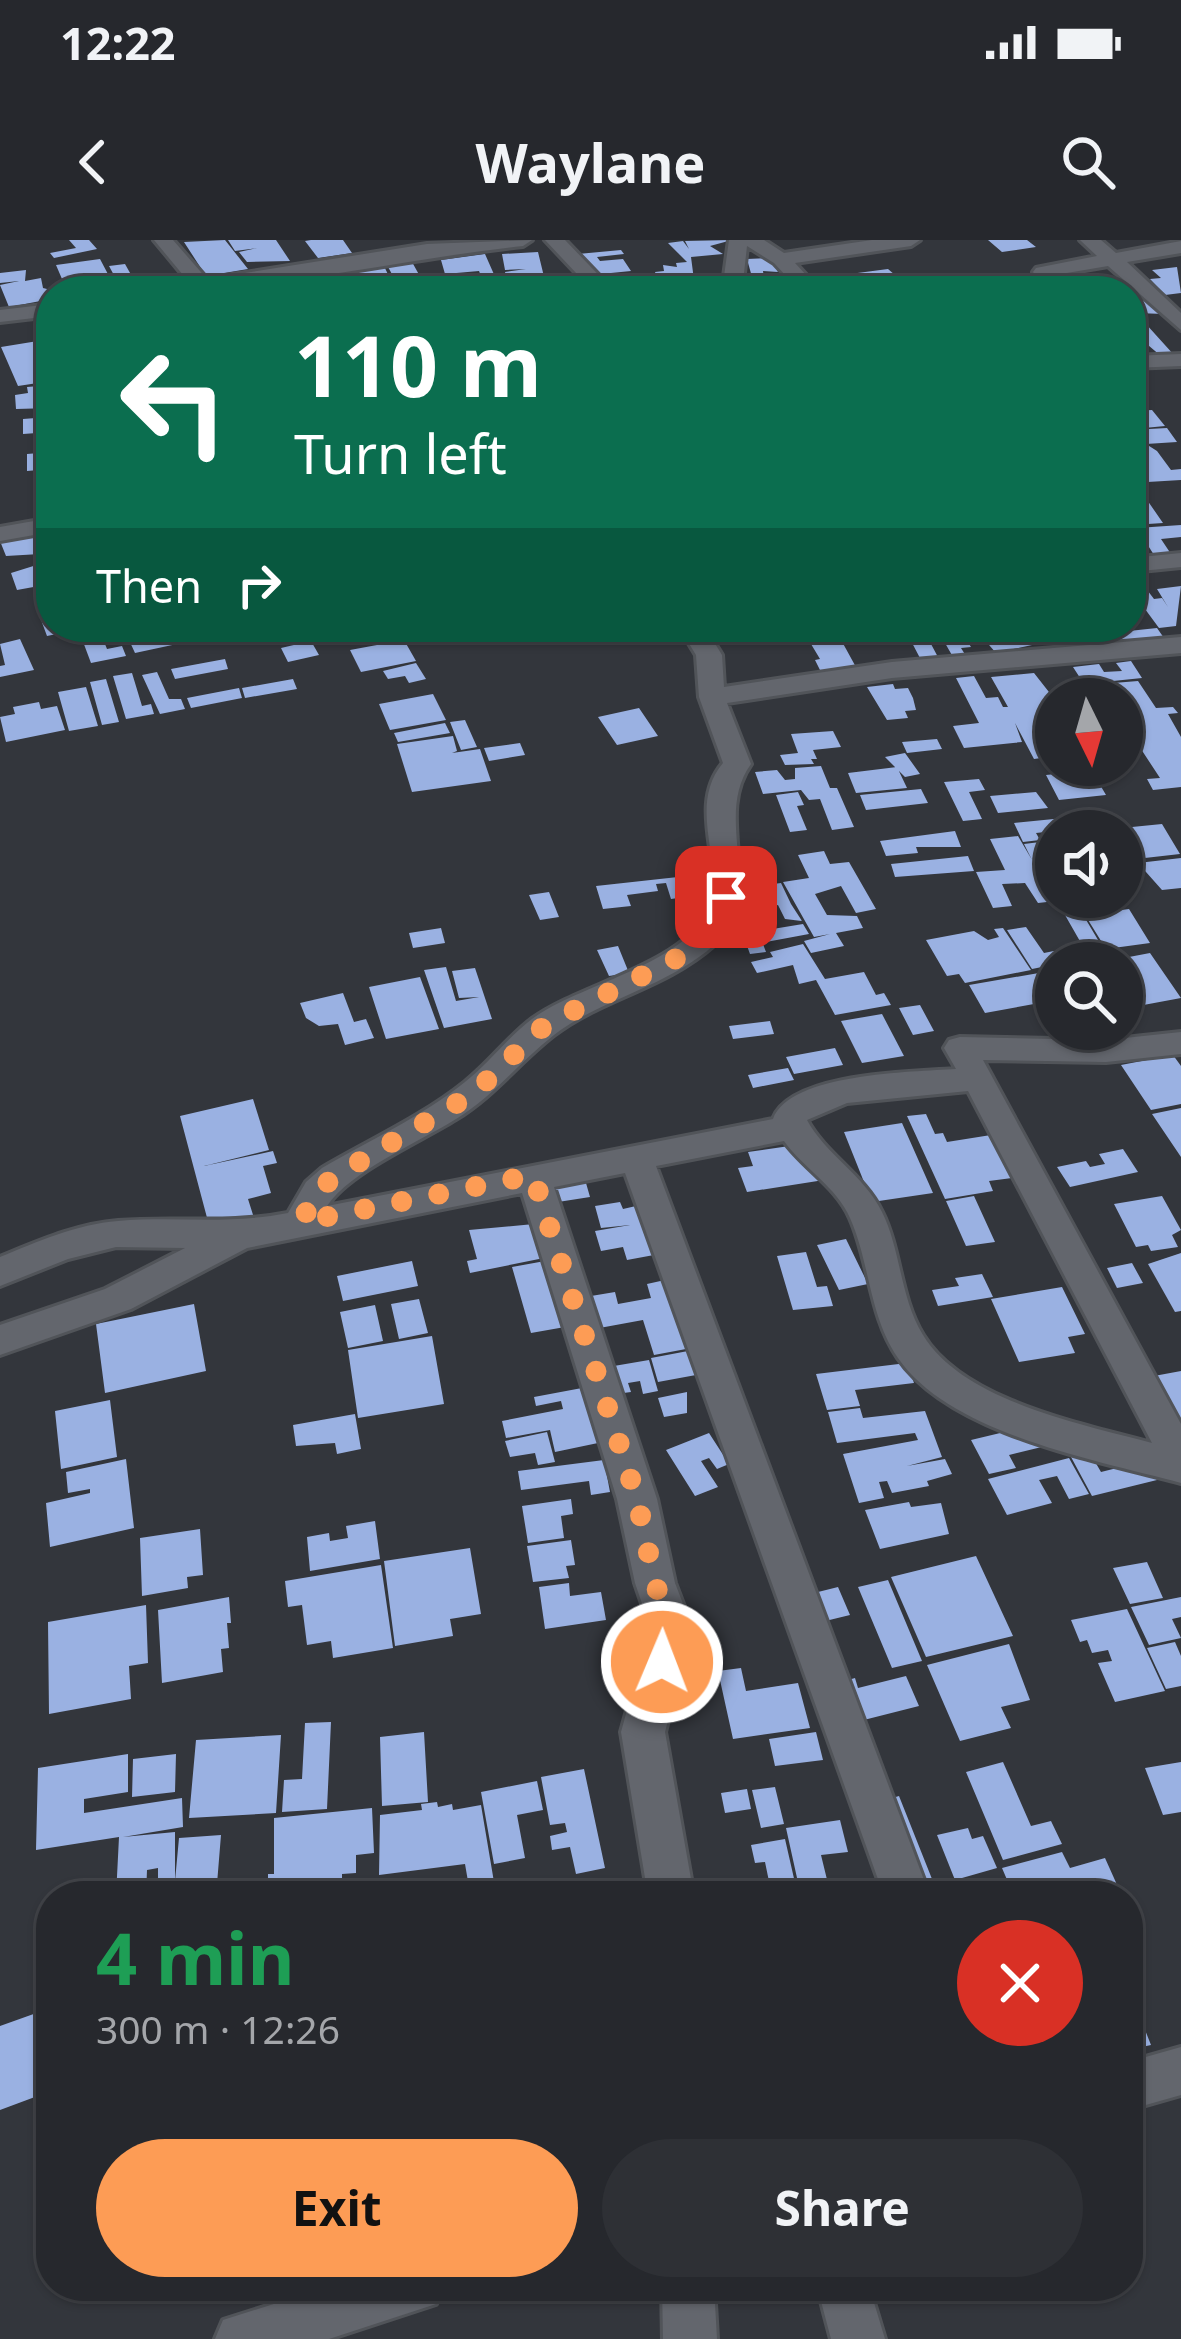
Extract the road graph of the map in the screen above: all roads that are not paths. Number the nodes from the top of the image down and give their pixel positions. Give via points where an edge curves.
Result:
1 (163, 240) edge
2 (523, 240) edge
3 (554, 240) edge
4 (738, 240) edge
5 (751, 240) edge
6 (911, 240) edge
7 (1089, 240) edge
8 (1181, 248) edge
9 (301, 252) dead end
10 (1112, 259) junction
11 (781, 260) junction
12 (320, 268) junction
13 (194, 276) edge
14 (274, 276) edge
15 (589, 276) edge
16 (734, 276) edge
17 (797, 276) edge
18 (1045, 276) edge
19 (1130, 276) edge
20 (1146, 291) edge
21 (36, 312) edge
22 (0, 316) edge
23 (1181, 324) edge
24 (1181, 360) edge
25 (1146, 361) edge
26 (36, 528) edge
27 (0, 534) edge
28 (1146, 559) edge
29 (1181, 560) edge
30 (701, 642) edge
31 (1181, 645) edge
32 (712, 697) junction
33 (1181, 1043) edge
34 (977, 1079) junction
35 (792, 1127) junction
36 (637, 1160) junction
37 (533, 1175) junction
38 (301, 1222) junction
39 (241, 1236) junction
40 (0, 1272) edge
41 (0, 1340) edge
42 (1181, 1465) edge
43 (668, 1881) edge
44 (901, 1881) edge
45 (368, 2301) edge
46 (689, 2301) edge
47 (847, 2301) edge
48 (242, 2339) edge
49 (690, 2339) edge
50 (858, 2339) edge

1 - 13 street
2 - 12 street
3 - 15 street
4 - 16 street
5 - 11 street
6 - 11 street
7 - 10 street
8 - 10 street
9 - 12 street
10 - 18 street
10 - 19 street
11 - 17 street
12 - 14 street
20 - 23 street
21 - 22 street
24 - 25 street
26 - 27 street
28 - 29 street
30 - 32 street via 710,655
31 - 32 street via 892,670
32 - 38 street via 737,764 721,790 721,916 687,953 545,1025 474,1093 334,1177
33 - 34 street via 1106,1051 960,1048
34 - 35 street via 825,1095 792,1111
34 - 42 street
35 - 36 street
35 - 42 street via 866,1213 902,1327 926,1368 964,1394 1055,1432
36 - 37 street
36 - 44 street
37 - 38 street
37 - 43 street via 670,1627 644,1732
38 - 39 street
39 - 40 street via 116,1234
39 - 41 street via 118,1299
45 - 48 street
46 - 49 street
47 - 50 street

